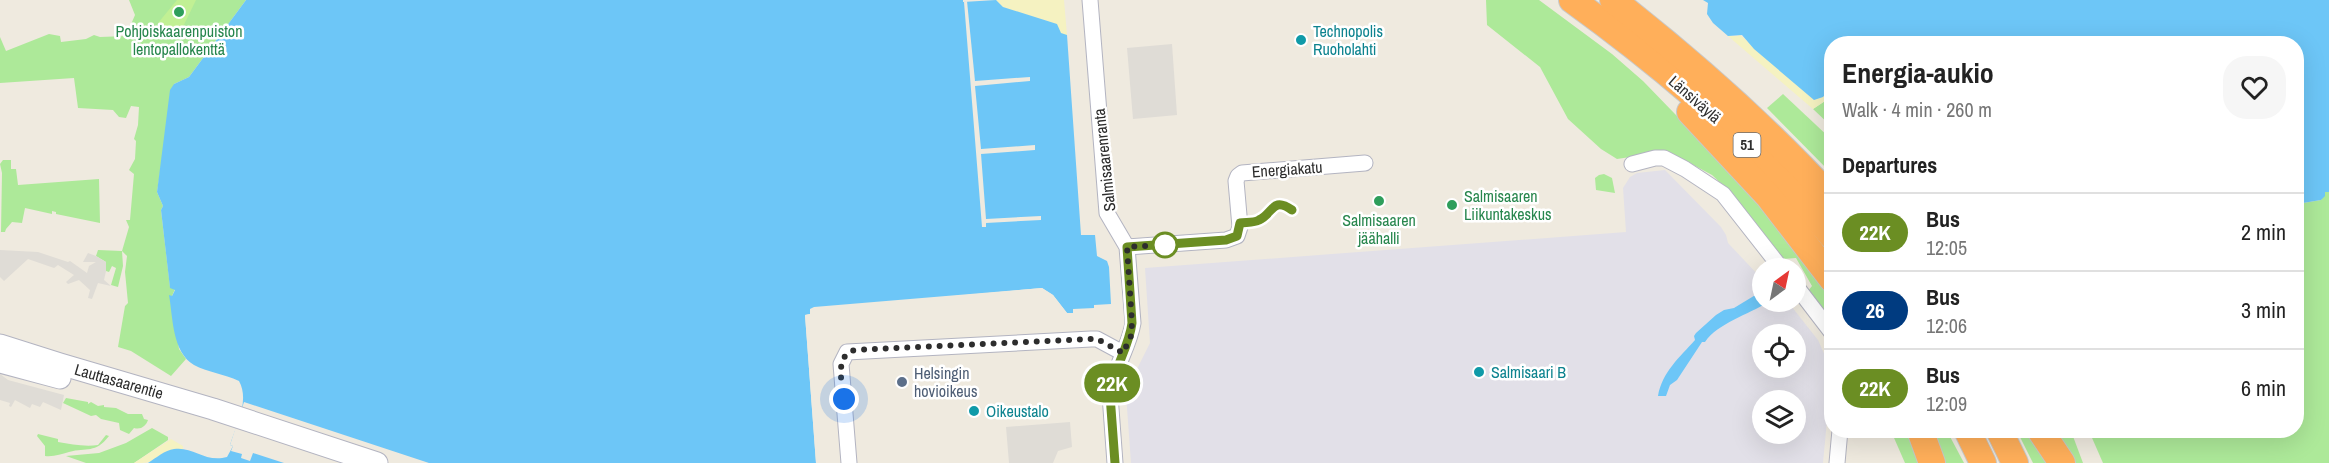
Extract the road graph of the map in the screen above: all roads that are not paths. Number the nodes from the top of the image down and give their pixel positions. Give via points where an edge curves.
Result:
1 (1090, 0) edge
2 (1572, 0) edge
3 (1613, 0) edge
4 (1654, 63) junction
5 (1752, 117) junction
6 (1365, 163) dead end
7 (1632, 164) dead end
8 (1824, 178) edge
9 (1824, 190) edge
10 (1824, 227) edge
11 (1127, 247) junction
12 (1773, 258) edge
13 (1824, 269) edge
14 (1806, 300) edge
15 (1824, 323) edge
16 (0, 345) edge
17 (1123, 353) junction
18 (0, 362) edge
19 (237, 423) junction
20 (1839, 438) edge
21 (1923, 438) edge
22 (1971, 438) edge
23 (2003, 438) edge
24 (2045, 438) edge
25 (337, 463) edge
26 (377, 463) edge
27 (849, 463) edge
28 (1115, 463) edge
29 (1837, 463) edge
30 (1932, 463) edge
31 (1983, 463) edge
32 (2015, 463) edge
33 (2062, 463) edge

1 - 11 street, Salmisaarenranta via 1107,213
2 - 4 highway, Länsiväylä / 51
3 - 5 highway, Länsiväylä / 51
4 - 10 highway, Länsiväylä / 51 via 1736,134
4 - 13 highway via 1695,120 1769,197
5 - 8 highway
5 - 9 highway, Länsiväylä / 51
6 - 11 street, Energiakatu via 1242,173 1236,181 1240,227 1237,236
7 - 12 street via 1664,158 1723,194
11 - 17 street, Salmisaarenranta via 1132,323
14 - 15 street
16 - 19 main road, Lauttasaarentie
17 - 27 street via 1097,339 847,352 841,364
17 - 28 street, Salmisaarenranta via 1110,395
18 - 19 main road, Lauttasaarentie
19 - 25 main road
19 - 26 main road
20 - 29 street
21 - 30 highway
22 - 31 highway
23 - 32 highway
24 - 33 highway

